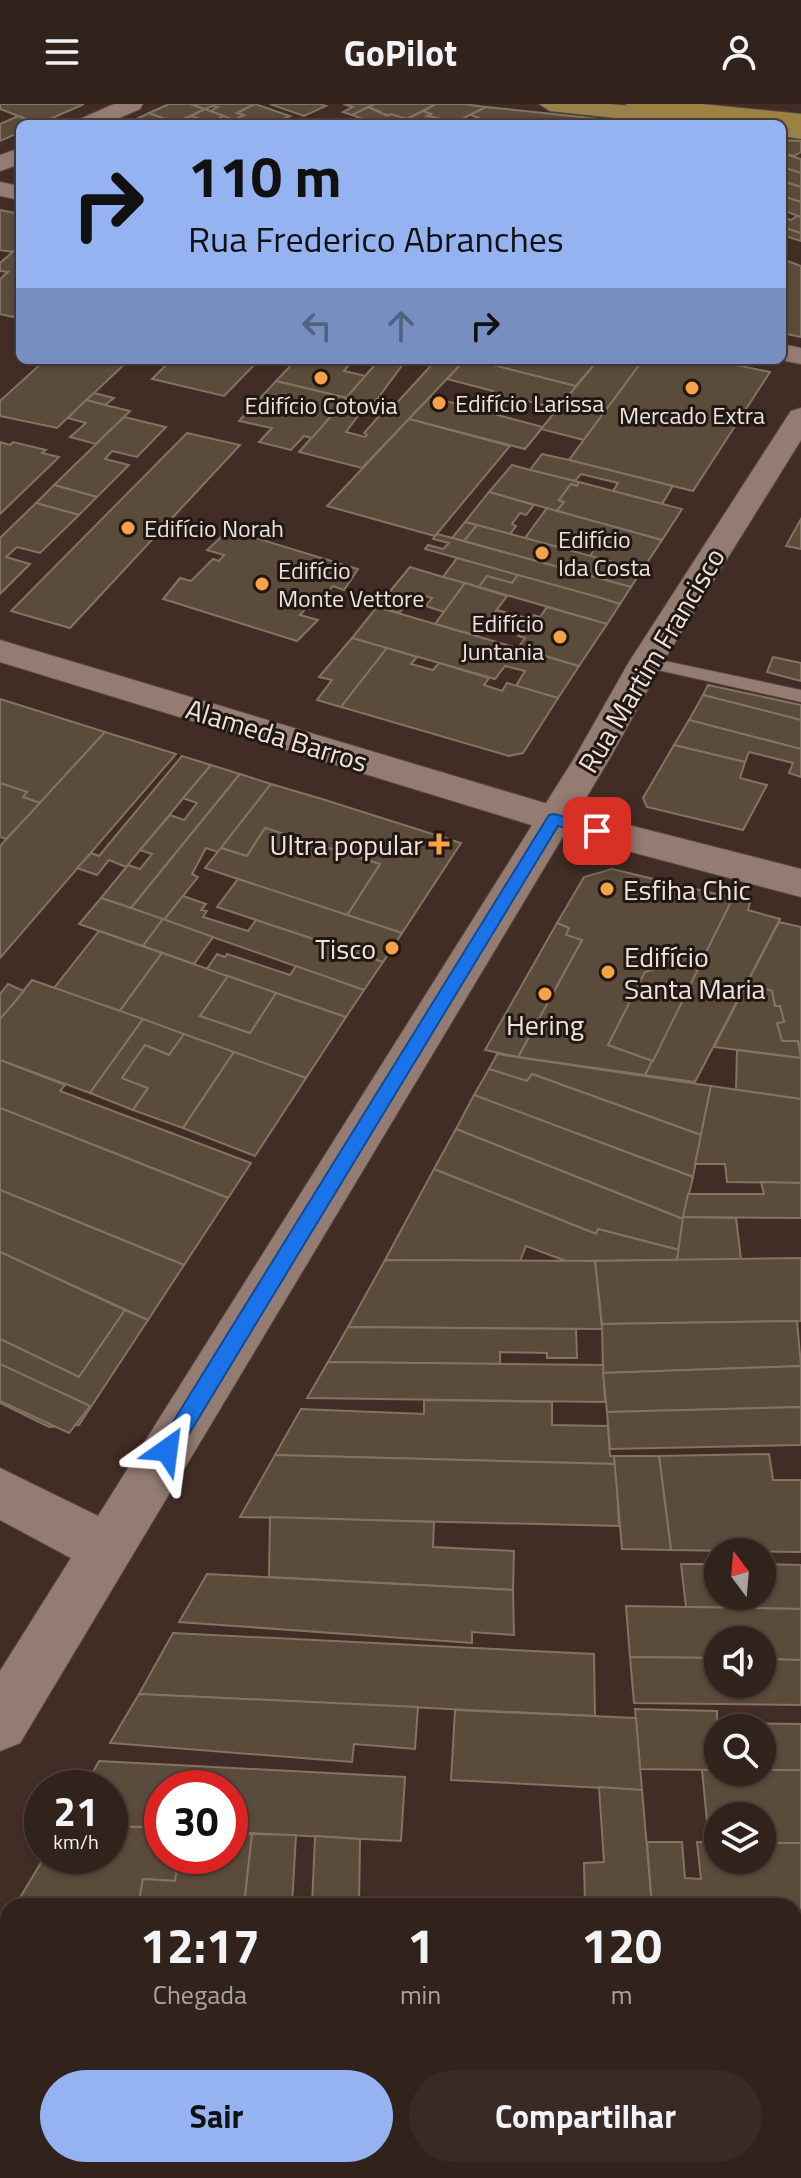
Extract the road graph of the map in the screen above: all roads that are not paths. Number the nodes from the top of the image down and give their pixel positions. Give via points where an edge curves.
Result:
1 (132, 104) edge
2 (550, 104) edge
3 (636, 104) edge
4 (780, 104) edge
5 (801, 106) edge
6 (97, 120) edge
7 (696, 120) edge
8 (801, 121) edge
9 (801, 417) edge
10 (0, 651) edge
11 (646, 662) junction
12 (801, 696) edge
13 (554, 819) junction
14 (801, 883) edge
15 (0, 1493) edge
16 (106, 1548) junction
17 (0, 1723) edge

1 - 6 street
2 - 7 main road
3 - 8 highway
4 - 5 highway
9 - 11 street, Rua Martim Francisco
10 - 13 street, Alameda Barros
11 - 12 lane
11 - 13 street, Rua Martim Francisco
13 - 14 street, Alameda Barros
13 - 16 street, Rua Martim Francisco
15 - 16 street
16 - 17 street, Rua Martim Francisco

